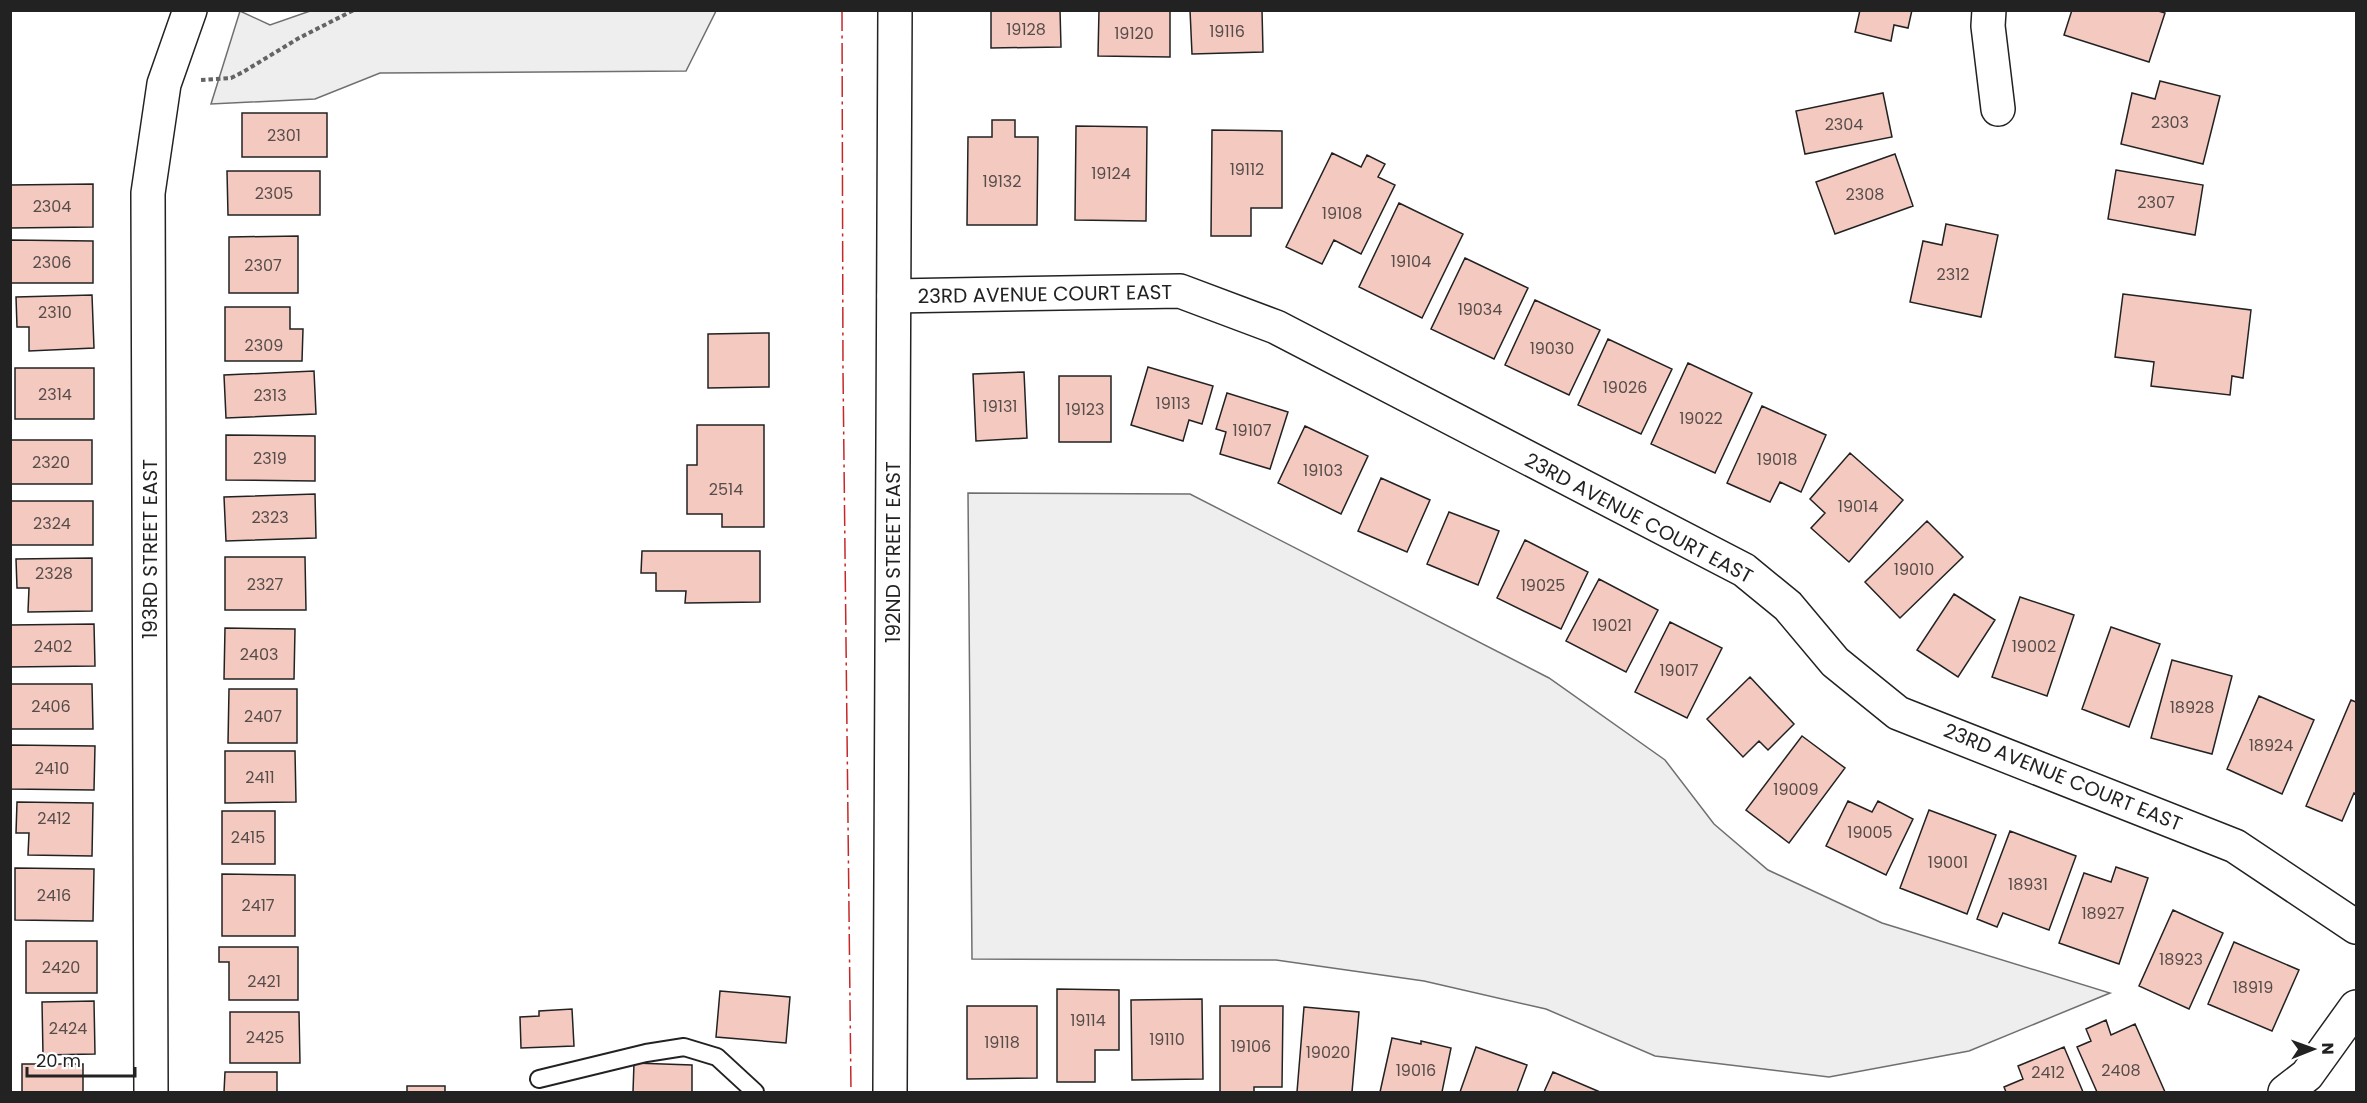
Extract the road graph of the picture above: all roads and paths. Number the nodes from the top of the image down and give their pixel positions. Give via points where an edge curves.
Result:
1 (190, 10) edge
2 (354, 10) edge
3 (895, 10) edge
4 (1989, 10) edge
5 (164, 84) junction
6 (1998, 109) dead end
7 (894, 296) junction
8 (2356, 927) edge
9 (2356, 1007) edge
10 (539, 1079) dead end
11 (151, 1092) edge
12 (755, 1092) edge
13 (890, 1092) edge
14 (2285, 1092) edge

1 - 5 street, 193RD STREET EAST
2 - 5 path via 231,78
3 - 7 street, 192ND STREET EAST
4 - 6 street
5 - 11 street, 193RD STREET EAST via 148,193
7 - 8 street, 23RD AVENUE COURT EAST via 1180,291 1276,327 1744,570 1788,606 1835,662 1898,713 2235,846
7 - 13 street, 192ND STREET EAST
9 - 14 street via 2307,1075
10 - 12 lane via 684,1047 717,1057

